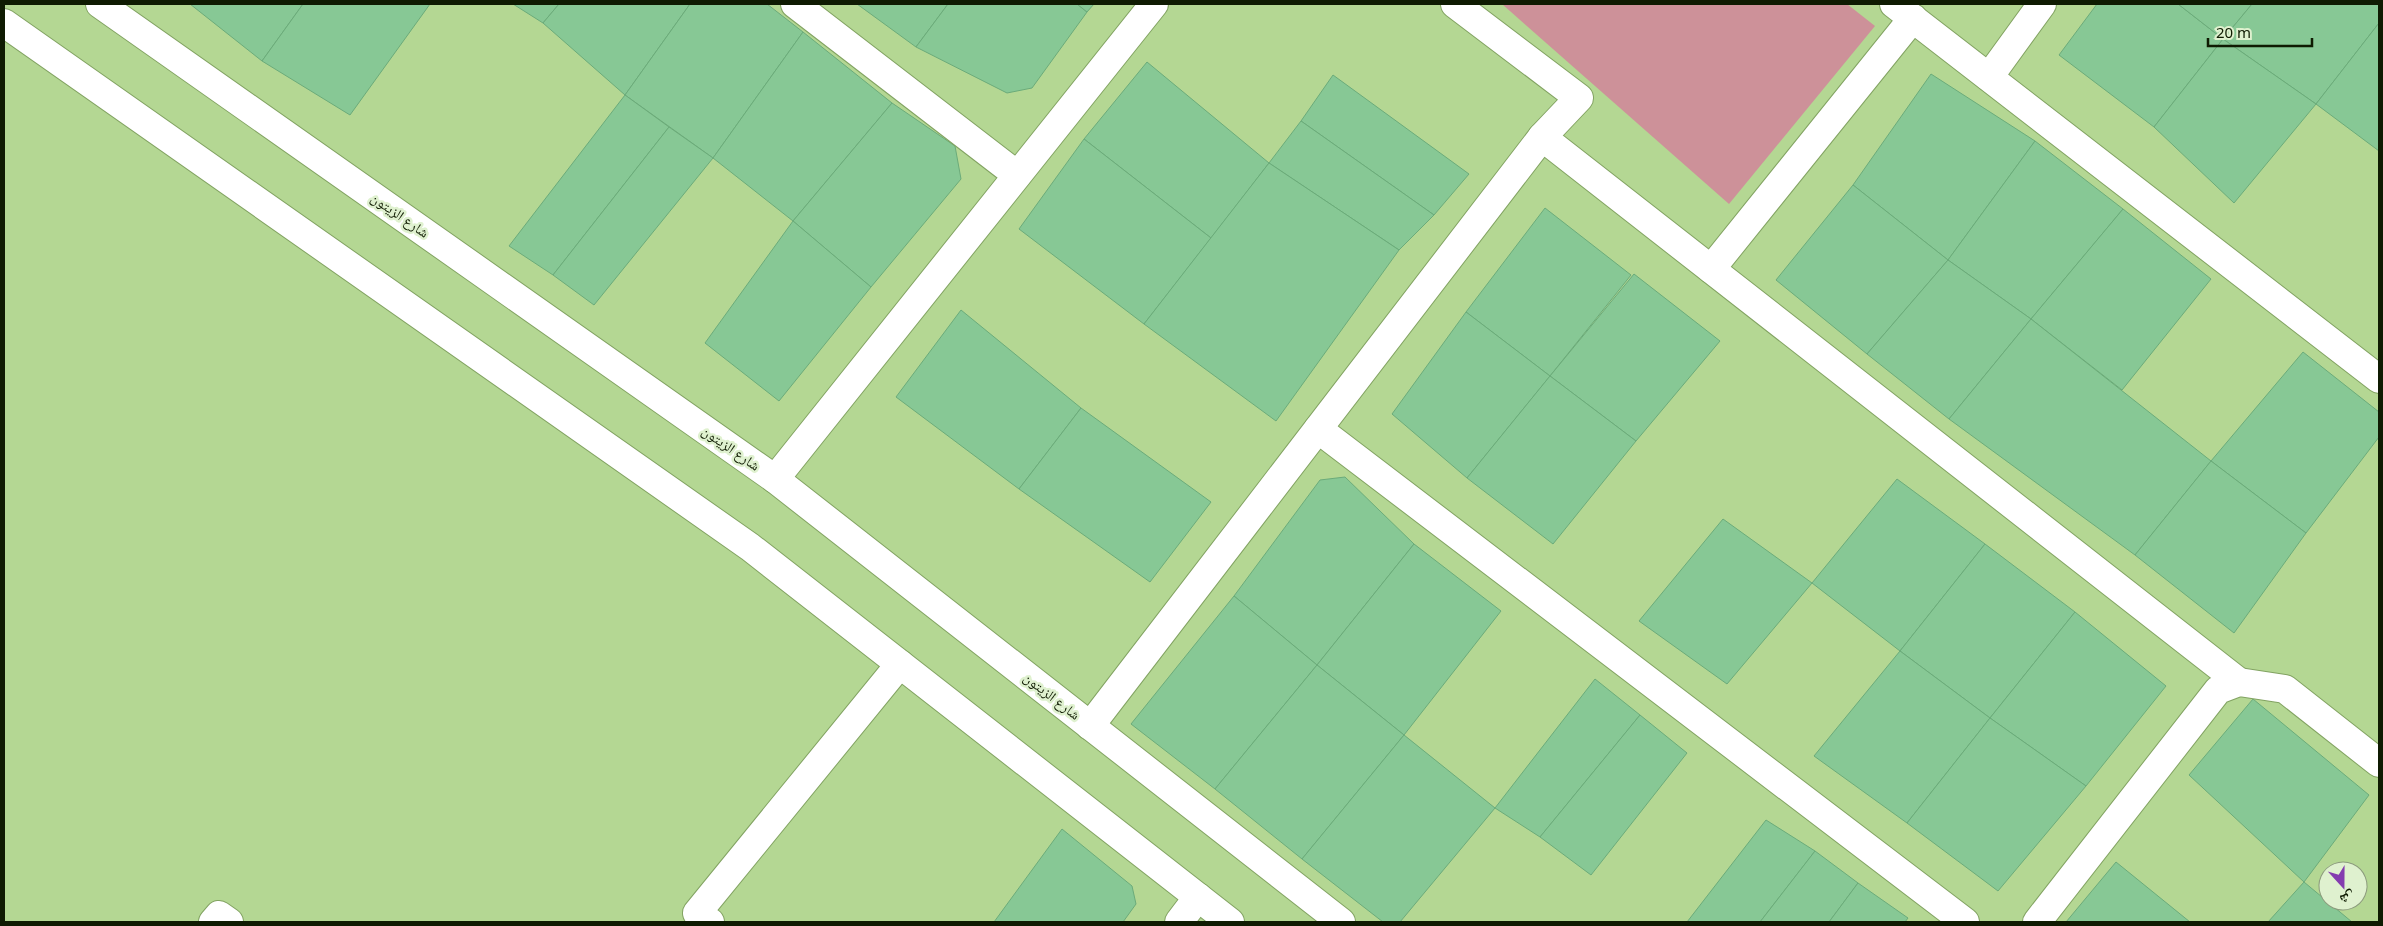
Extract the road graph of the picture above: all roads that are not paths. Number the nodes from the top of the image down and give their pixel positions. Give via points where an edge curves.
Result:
1 (100, 4) edge
2 (795, 4) edge
3 (1154, 4) edge
4 (1455, 4) edge
5 (2042, 4) edge
6 (1903, 11) edge
7 (4, 23) edge
8 (1989, 77) junction
9 (1542, 137) junction
10 (1017, 175) junction
11 (1711, 269) junction
12 (2379, 379) edge
13 (1318, 429) junction
14 (775, 479) junction
15 (900, 664) junction
16 (2239, 682) junction
17 (1090, 726) junction
18 (2379, 763) edge
19 (1198, 897) junction
20 (213, 922) edge
21 (229, 922) edge
22 (710, 922) edge
23 (1179, 922) edge
24 (1230, 922) edge
25 (1341, 922) edge
26 (1965, 922) edge
27 (2037, 922) edge

1 - 14 street, شارع الزيتون
2 - 10 street
3 - 10 street
4 - 9 street via 1579,98
5 - 8 street
6 - 8 street
6 - 11 street
7 - 15 street via 750,547
8 - 12 street
9 - 11 street
9 - 13 street
10 - 14 street
11 - 16 street
13 - 17 street
13 - 26 street
14 - 17 street, شارع الزيتون
15 - 19 street
15 - 22 street via 697,913
16 - 18 street via 2285,689
16 - 27 street via 2218,690
17 - 25 street, شارع الزيتون
19 - 23 street
19 - 24 street
20 - 21 street via 219,915

